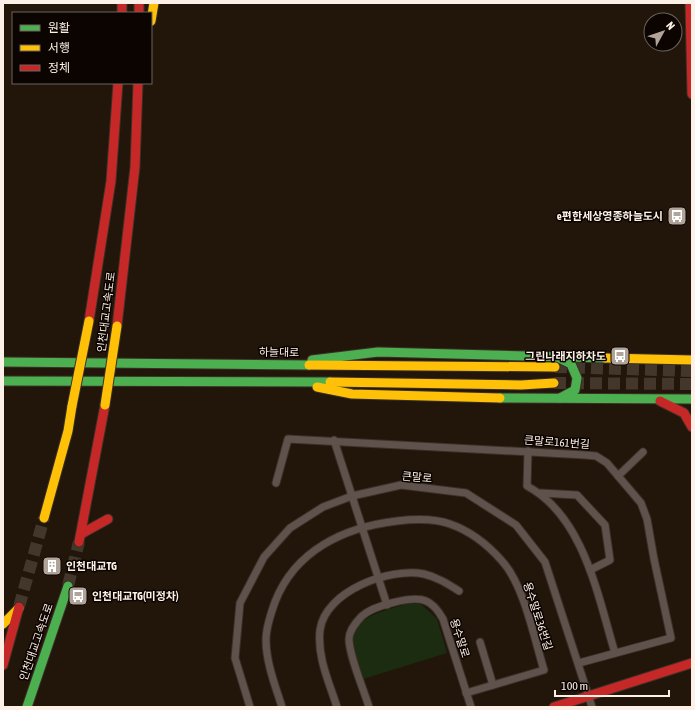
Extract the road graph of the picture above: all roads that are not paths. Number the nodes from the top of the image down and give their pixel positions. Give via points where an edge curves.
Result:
1 (154, 3) edge
2 (690, 3) edge
3 (152, 15) edge
4 (118, 84) edge
5 (139, 84) edge
6 (692, 94) edge
7 (553, 355) junction
8 (692, 360) edge
9 (3, 362) edge
10 (285, 364) junction
11 (555, 367) tunnel mouth
12 (3, 381) edge
13 (284, 381) junction
14 (554, 383) tunnel mouth
15 (557, 399) junction
16 (656, 399) junction
17 (692, 399) edge
18 (692, 427) edge
19 (334, 440) junction
20 (528, 451) junction
21 (643, 452) dead end
22 (618, 476) junction
23 (276, 483) dead end
24 (541, 494) junction
25 (352, 496) junction
26 (44, 518) tunnel mouth
27 (108, 519) dead end
28 (362, 528) junction
29 (590, 570) junction
30 (378, 579) junction
31 (68, 586) tunnel mouth
32 (459, 591) dead end
33 (387, 605) junction
34 (3, 624) edge
35 (480, 642) dead end
36 (616, 654) junction
37 (579, 663) junction
38 (692, 664) edge
39 (3, 665) edge
40 (493, 685) junction
41 (466, 693) junction
42 (589, 696) junction
43 (27, 707) edge
44 (250, 707) edge
45 (282, 707) edge
46 (337, 707) edge
47 (369, 707) edge
48 (471, 707) edge
49 (554, 707) edge
50 (592, 707) edge

1 - 3 main road
2 - 6 main road
4 - 26 main road, 인천대교고속도로, bridge via 111,181 90,320 68,431
5 - 27 main road, 인천대교고속도로, bridge via 135,168 117,326 98,449 80,538
7 - 8 main road
7 - 10 main road via 378,352
7 - 15 main road via 571,364 577,378 577,386 572,393
9 - 10 main road, 하늘대로
10 - 11 main road, 하늘대로 via 354,367
12 - 13 main road
13 - 14 main road via 514,385
13 - 15 main road via 352,394
15 - 16 main road
16 - 17 main road
16 - 18 main road via 684,414
19 - 20 street, 큰말로161번길
19 - 23 street, 큰말로161번길 via 288,439
19 - 25 street
20 - 22 street, 큰말로161번길 via 596,456 607,463
20 - 24 street via 527,486
21 - 22 street
22 - 36 street, 큰말로161번길 via 642,504 647,519 671,638
24 - 29 street via 568,525
24 - 29 street via 577,495 605,525 610,560
25 - 28 street
25 - 37 street, 큰말로 via 401,485 466,493 516,525 545,562
25 - 44 street, 큰말로 via 323,506 290,528 264,557 240,603 235,658
28 - 30 street
28 - 40 street, 용수말로36번길 via 382,522 408,520 431,520 450,524 471,534 503,562 515,580 544,670
28 - 45 street, 용수말로36번길 via 321,544 290,573 278,594 266,639 268,662
29 - 36 street
30 - 32 street via 403,573 424,574 438,578
30 - 33 street
30 - 46 street via 349,590 337,599 326,612 320,628 319,645 322,661
31 - 43 main road, 인천대교고속도로
33 - 41 street, 용수말로 via 414,599 426,601 436,608 443,619
33 - 47 street, 용수말로 via 363,615 354,625 349,638 350,649
34 - 39 main road via 19,607
35 - 40 street
36 - 37 street, 큰말로161번길
37 - 42 street, 큰말로
38 - 42 main road
40 - 41 street, 용수말로36번길
41 - 48 street, 용수말로
42 - 49 main road
42 - 50 street, 큰말로

